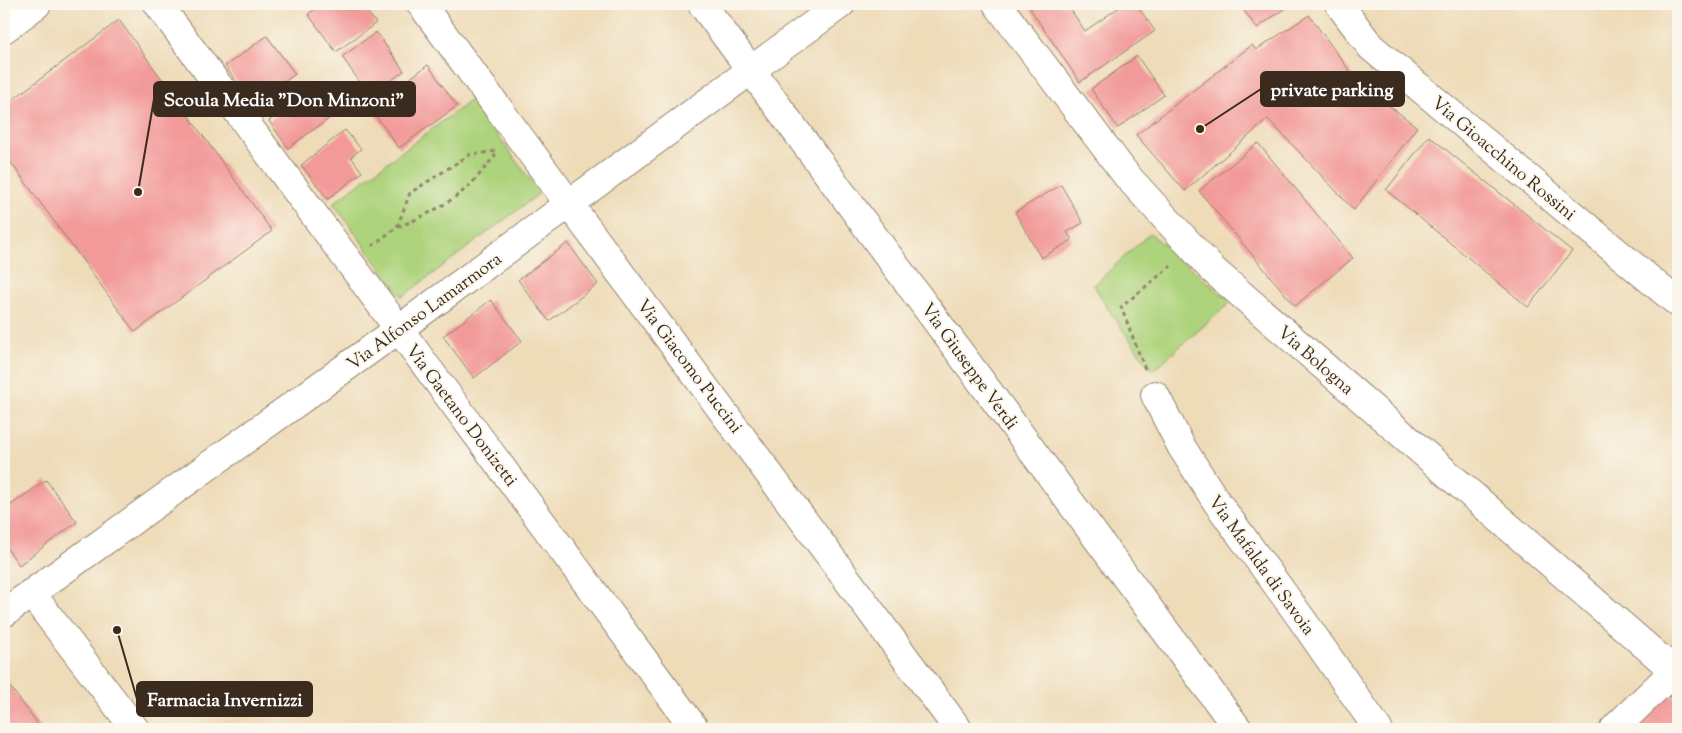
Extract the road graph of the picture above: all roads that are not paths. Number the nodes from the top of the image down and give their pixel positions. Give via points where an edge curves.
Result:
1 (37, 4) edge
2 (158, 4) edge
3 (421, 4) edge
4 (702, 4) edge
5 (841, 4) edge
6 (997, 4) edge
7 (1339, 4) edge
8 (4, 29) edge
9 (751, 70) junction
10 (569, 204) junction
11 (1678, 303) edge
12 (399, 330) junction
13 (1155, 395) road end
14 (31, 593) junction
15 (4, 613) edge
16 (1677, 671) edge
17 (135, 729) edge
18 (695, 729) edge
19 (958, 729) edge
20 (1238, 729) edge
21 (1378, 729) edge
22 (1614, 729) edge

1 - 8 street
2 - 12 street, Via Gaetano Donizetti
3 - 10 street, Via Giacomo Puccini
4 - 9 street, Via Giuseppe Verdi
5 - 9 street, Via Alfonso Lamarmora
6 - 16 street, Via Bologna via 1127,176 1212,269
7 - 11 street, Via Gioacchino Rossini via 1371,47
9 - 10 street, Via Alfonso Lamarmora
9 - 20 street, Via Giuseppe Verdi
10 - 12 street, Via Alfonso Lamarmora
10 - 19 street, Via Giacomo Puccini
12 - 14 street, Via Alfonso Lamarmora
12 - 18 street, Via Gaetano Donizetti
13 - 21 street, Via Mafalda di Savoia via 1181,446 1216,501
14 - 15 street, Via Alfonso Lamarmora
14 - 17 street
16 - 22 street

